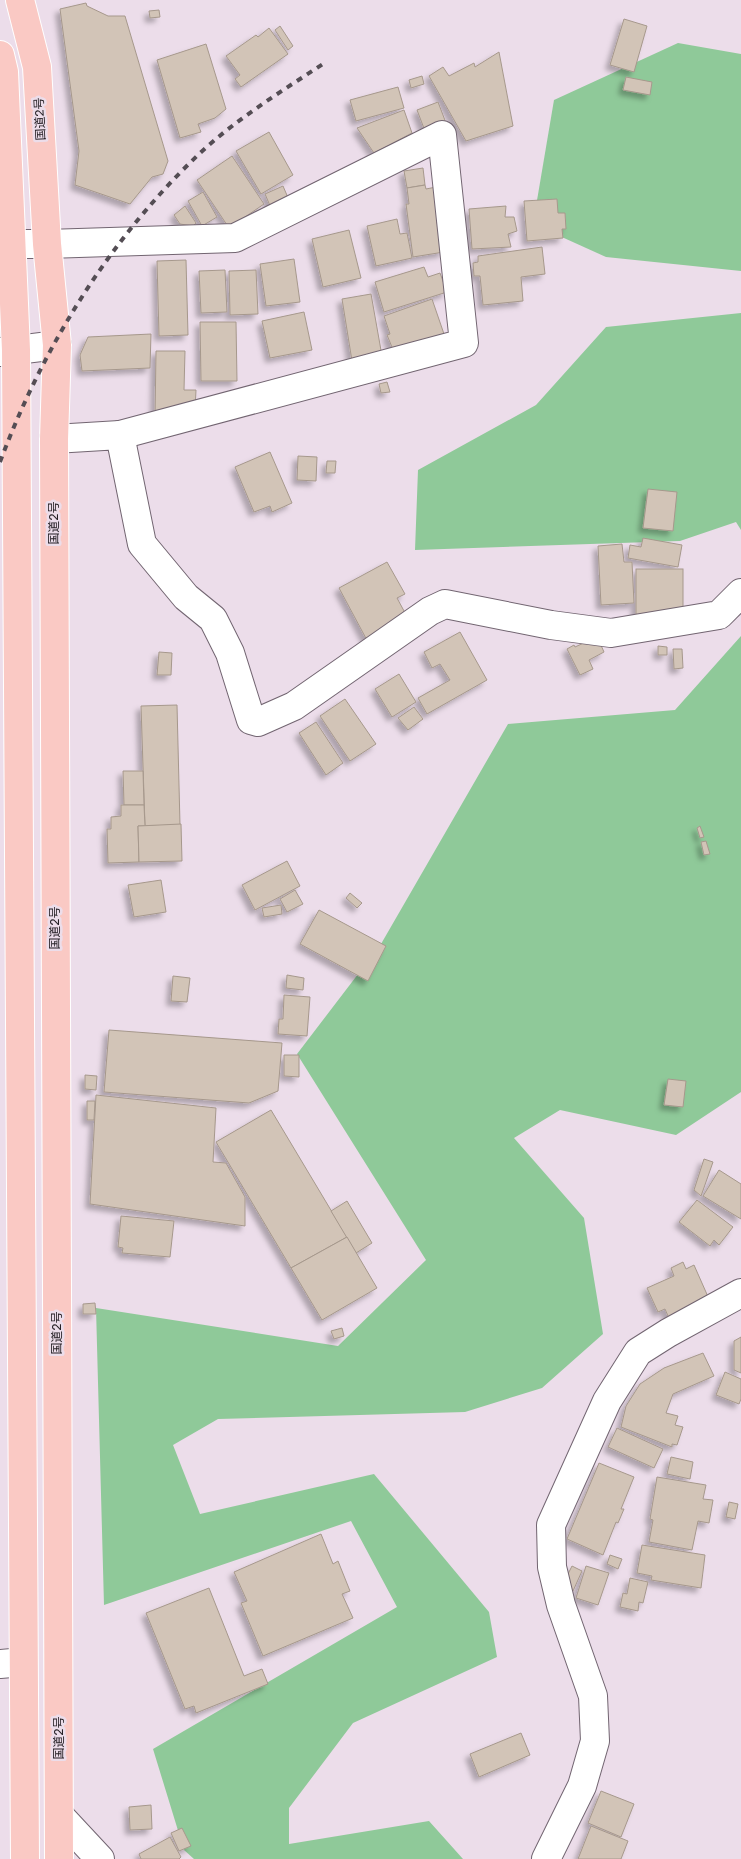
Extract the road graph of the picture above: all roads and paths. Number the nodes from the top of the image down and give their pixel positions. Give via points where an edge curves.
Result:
1 (20, 0) edge
2 (0, 55) edge
3 (12, 244) junction
4 (47, 244) junction
5 (56, 345) junction
6 (8, 351) edge
7 (120, 435) junction
8 (54, 439) junction
9 (741, 593) edge
10 (741, 1293) edge
11 (12, 1663) edge
12 (59, 1816) junction
13 (25, 1859) edge
14 (59, 1859) edge
15 (100, 1859) edge
16 (546, 1859) edge

1 - 4 highway, 国道2号 via 38,67
2 - 3 highway via 4,72
3 - 4 street
3 - 6 highway
4 - 5 highway, 国道2号
4 - 7 street via 235,238 442,135 464,343
5 - 6 street
5 - 8 highway, 国道2号
6 - 11 highway
7 - 8 street
7 - 9 street via 142,544 186,597 213,619 230,653 251,720 258,722 294,706 430,611 445,604 610,633 719,615
8 - 12 highway, 国道2号
10 - 16 street via 638,1352 607,1401 551,1525 552,1566 561,1605 593,1696 595,1741 582,1786
11 - 13 highway
12 - 14 highway, 国道2号
12 - 15 street

